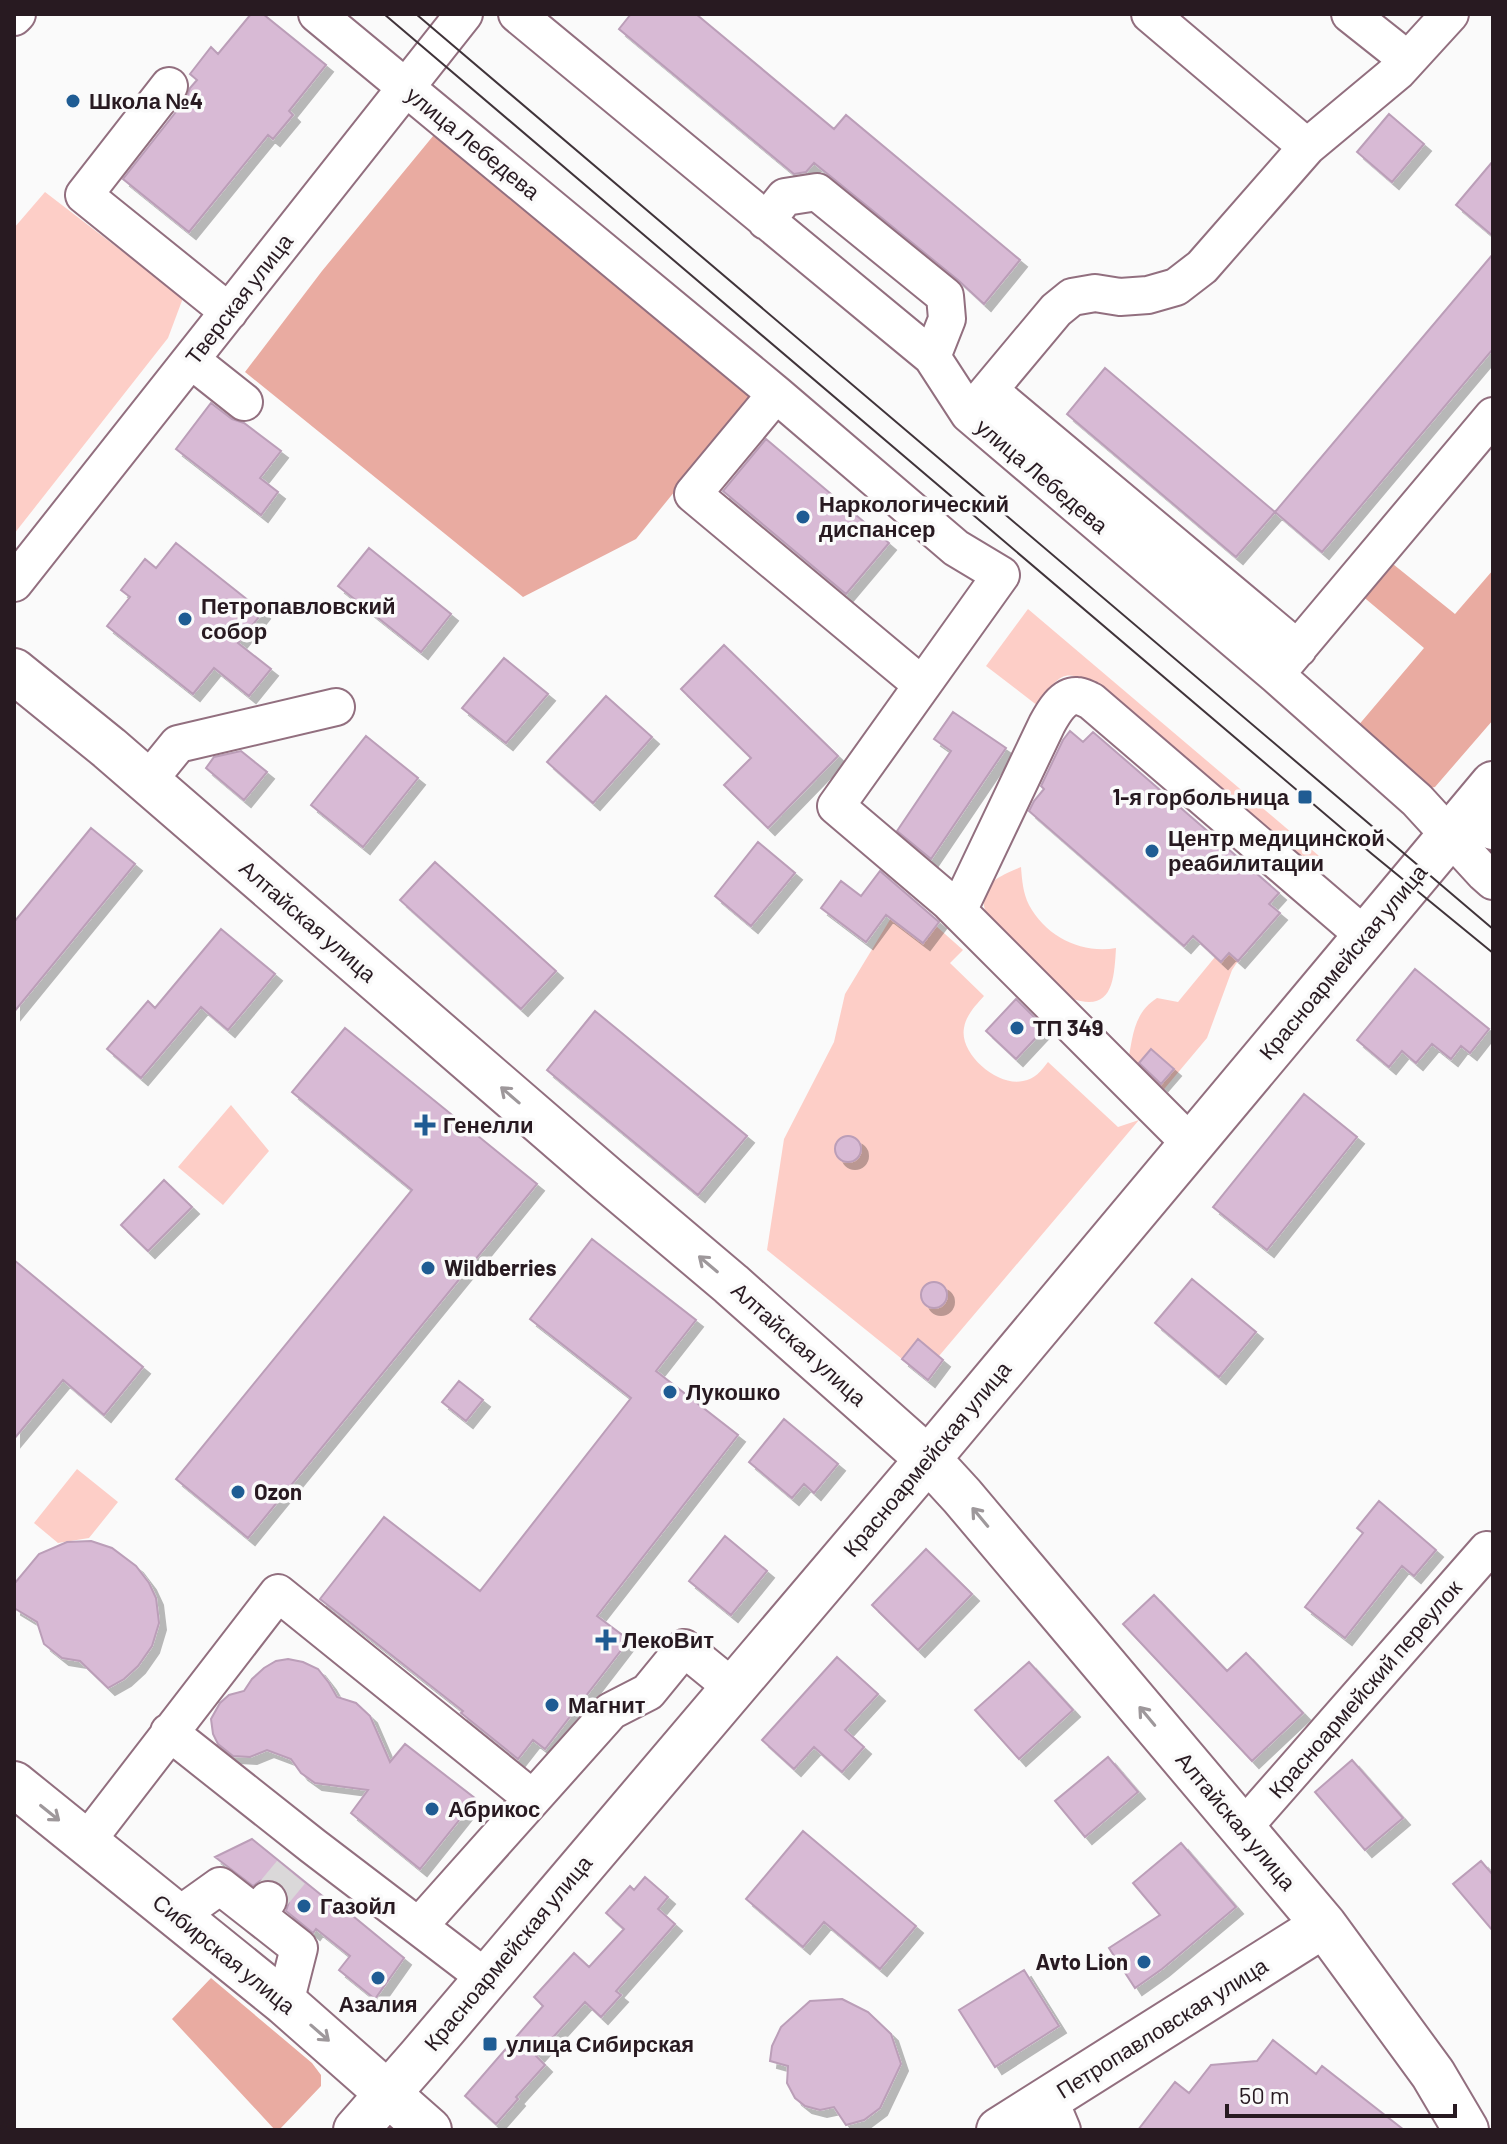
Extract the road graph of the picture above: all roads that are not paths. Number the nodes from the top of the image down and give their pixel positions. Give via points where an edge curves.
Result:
1 (317, 14) edge
2 (464, 14) edge
3 (517, 14) edge
4 (1150, 14) edge
5 (1350, 14) edge
6 (1450, 14) edge
7 (1408, 60) junction
8 (169, 86) dead end
9 (406, 87) junction
10 (1307, 147) junction
11 (766, 221) junction
12 (229, 312) junction
13 (932, 357) junction
14 (191, 360) junction
15 (776, 394) junction
16 (244, 402) dead end
17 (979, 402) junction
18 (1493, 416) edge
19 (14, 583) edge
20 (1287, 662) junction
21 (14, 671) edge
22 (922, 685) junction
23 (336, 707) dead end
24 (147, 782) junction
25 (1476, 816) edge
26 (1493, 881) edge
27 (958, 911) junction
28 (1366, 937) junction
29 (1191, 1144) junction
30 (928, 1459) junction
31 (1487, 1550) dead end
32 (733, 1688) junction
33 (169, 1732) junction
34 (14, 1784) edge
35 (532, 1798) junction
36 (1243, 1828) junction
37 (86, 1842) junction
38 (178, 1916) junction
39 (1324, 1925) junction
40 (419, 1926) junction
41 (486, 1978) junction
42 (285, 2003) junction
43 (389, 2093) junction
44 (1055, 2114) edge
45 (356, 2130) edge
46 (429, 2130) edge
47 (999, 2130) edge
48 (1466, 2130) edge

1 - 9 street, улица Лебедева
2 - 9 street, Тверская улица
3 - 11 street, улица Лебедева
4 - 10 street
5 - 7 street
6 - 7 street
7 - 10 street
8 - 12 street via 84,195
9 - 12 street, Тверская улица
9 - 15 street, улица Лебедева
10 - 17 street via 1202,267 1176,287 1148,295 1072,297
11 - 13 street, улица Лебедева
11 - 13 street via 785,197 817,192 945,296 947,319
12 - 14 street, Тверская улица
13 - 17 street, улица Лебедева
14 - 16 street
14 - 19 street, Тверская улица
15 - 22 street, улица Лебедева via 956,548 1001,575
15 - 22 street via 693,494
17 - 20 street, улица Лебедева
18 - 20 street
20 - 25 street, улица Лебедева via 1417,800
21 - 24 main road, Алтайская улица
22 - 27 street via 836,806
23 - 24 street via 178,744
30 -> 24 main road, Алтайская улица
25 - 26 street, улица Лебедева
25 - 28 main road, Красноармейская улица
27 - 28 street via 1047,724 1056,709 1077,696 1091,701
27 - 29 street
28 - 29 main road, Красноармейская улица
29 - 30 main road, Красноармейская улица
30 - 32 main road, Красноармейская улица
36 -> 30 main road, Алтайская улица
31 - 36 street, Красноармейский переулок
32 - 35 street via 684,1648 648,1692 611,1711
32 - 41 main road, Красноармейская улица
33 - 35 street via 278,1593
33 - 37 street
33 - 40 street via 302,1858
34 -> 37 main road, Сибирская улица
35 - 40 street
36 - 39 main road, Алтайская улица
37 - 38 main road, Сибирская улица
38 - 42 main road, Сибирская улица
38 - 42 street via 220,1886 262,1907 299,1948
39 - 44 main road, Петропавловская улица
39 - 48 main road, Алтайская улица via 1433,2074
40 - 41 street
41 - 43 main road, Красноармейская улица
42 -> 43 main road, Сибирская улица
43 - 45 main road, Красноармейская улица
43 - 46 main road, Сибирская улица
44 - 47 main road, Петропавловская улица

